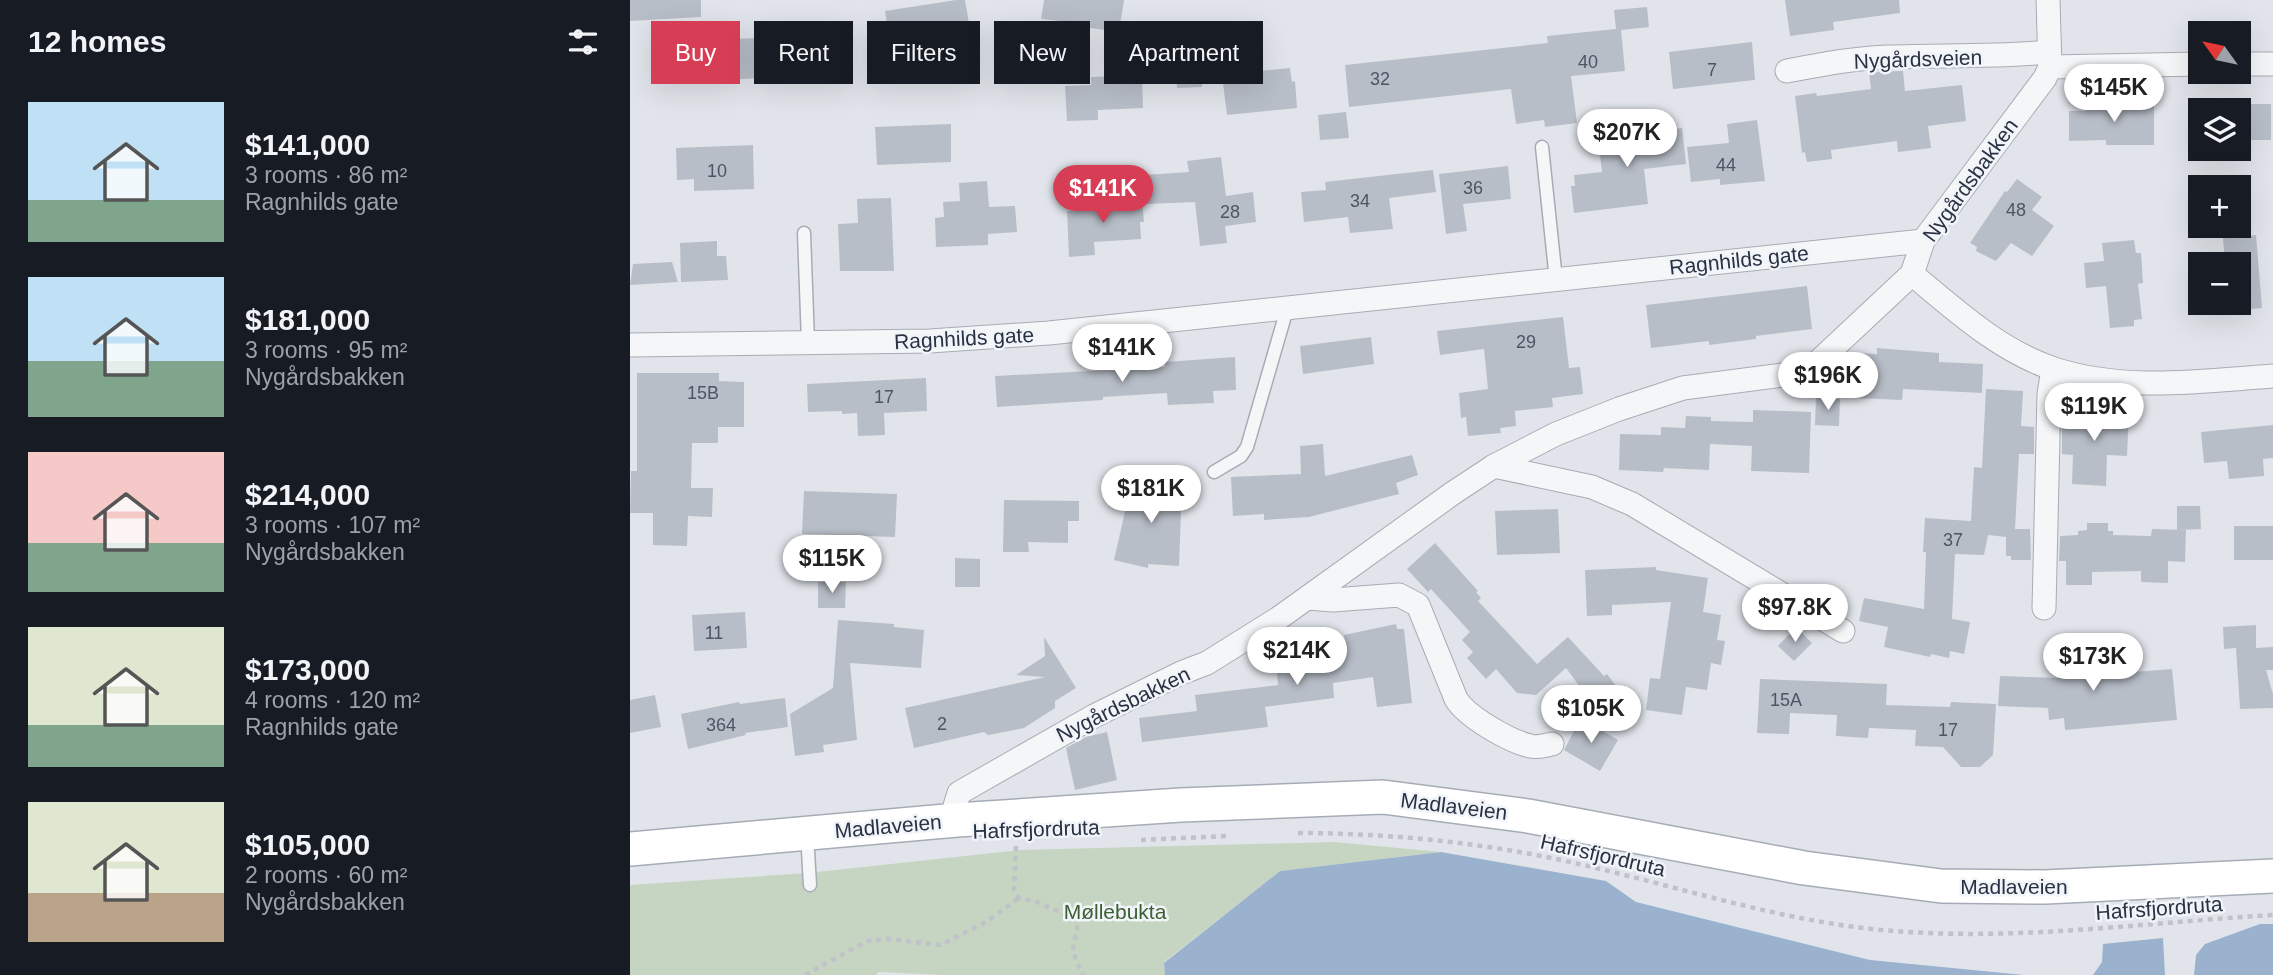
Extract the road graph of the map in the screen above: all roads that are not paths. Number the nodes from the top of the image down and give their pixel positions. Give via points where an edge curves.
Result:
1 (2048, 0) edge
2 (2050, 59) junction
3 (2188, 64) edge
4 (2251, 64) edge
5 (2273, 64) edge
6 (1787, 71) dead end
7 (1542, 147) dead end
8 (804, 233) dead end
9 (1923, 241) junction
10 (1912, 274) junction
11 (1556, 280) junction
12 (1287, 309) junction
13 (808, 342) junction
14 (630, 345) edge
15 (2053, 369) junction
16 (2273, 376) edge
17 (1494, 467) junction
18 (1214, 472) dead end
19 (1308, 598) junction
20 (2044, 608) dead end
21 (1843, 631) dead end
22 (1552, 744) dead end
23 (957, 820) junction
24 (807, 834) junction
25 (630, 849) edge
26 (2273, 876) edge
27 (810, 885) dead end

1 - 2 street
2 - 3 street, Nygårdsveien
2 - 6 street, Nygårdsveien via 1886,57
2 - 9 street, Nygårdsbakken via 2028,103
4 - 5 street
7 - 11 lane
8 - 13 lane
9 - 10 street, Nygårdsbakken
9 - 11 street, Ragnhilds gate
10 - 15 street via 2000,343
10 - 17 street, Nygårdsbakken via 1818,362 1802,371 1683,388 1556,434
11 - 12 street, Ragnhilds gate
12 - 13 street, Ragnhilds gate via 1049,334
12 - 18 lane via 1247,447 1241,456
13 - 14 street, Ragnhilds gate
15 - 16 street via 2146,383
15 - 20 street
17 - 19 street, Nygårdsbakken
17 - 21 street via 1592,487 1632,504
19 - 22 street via 1399,595 1418,605 1462,710 1532,747
19 - 23 street, Nygårdsbakken via 1207,663 1094,716 959,793
23 - 24 main road, Madlaveien
23 - 26 main road, Madlaveien via 1181,804 1383,797 1528,816 1804,868 1941,886 2045,887
24 - 25 main road, Madlaveien
24 - 27 lane

